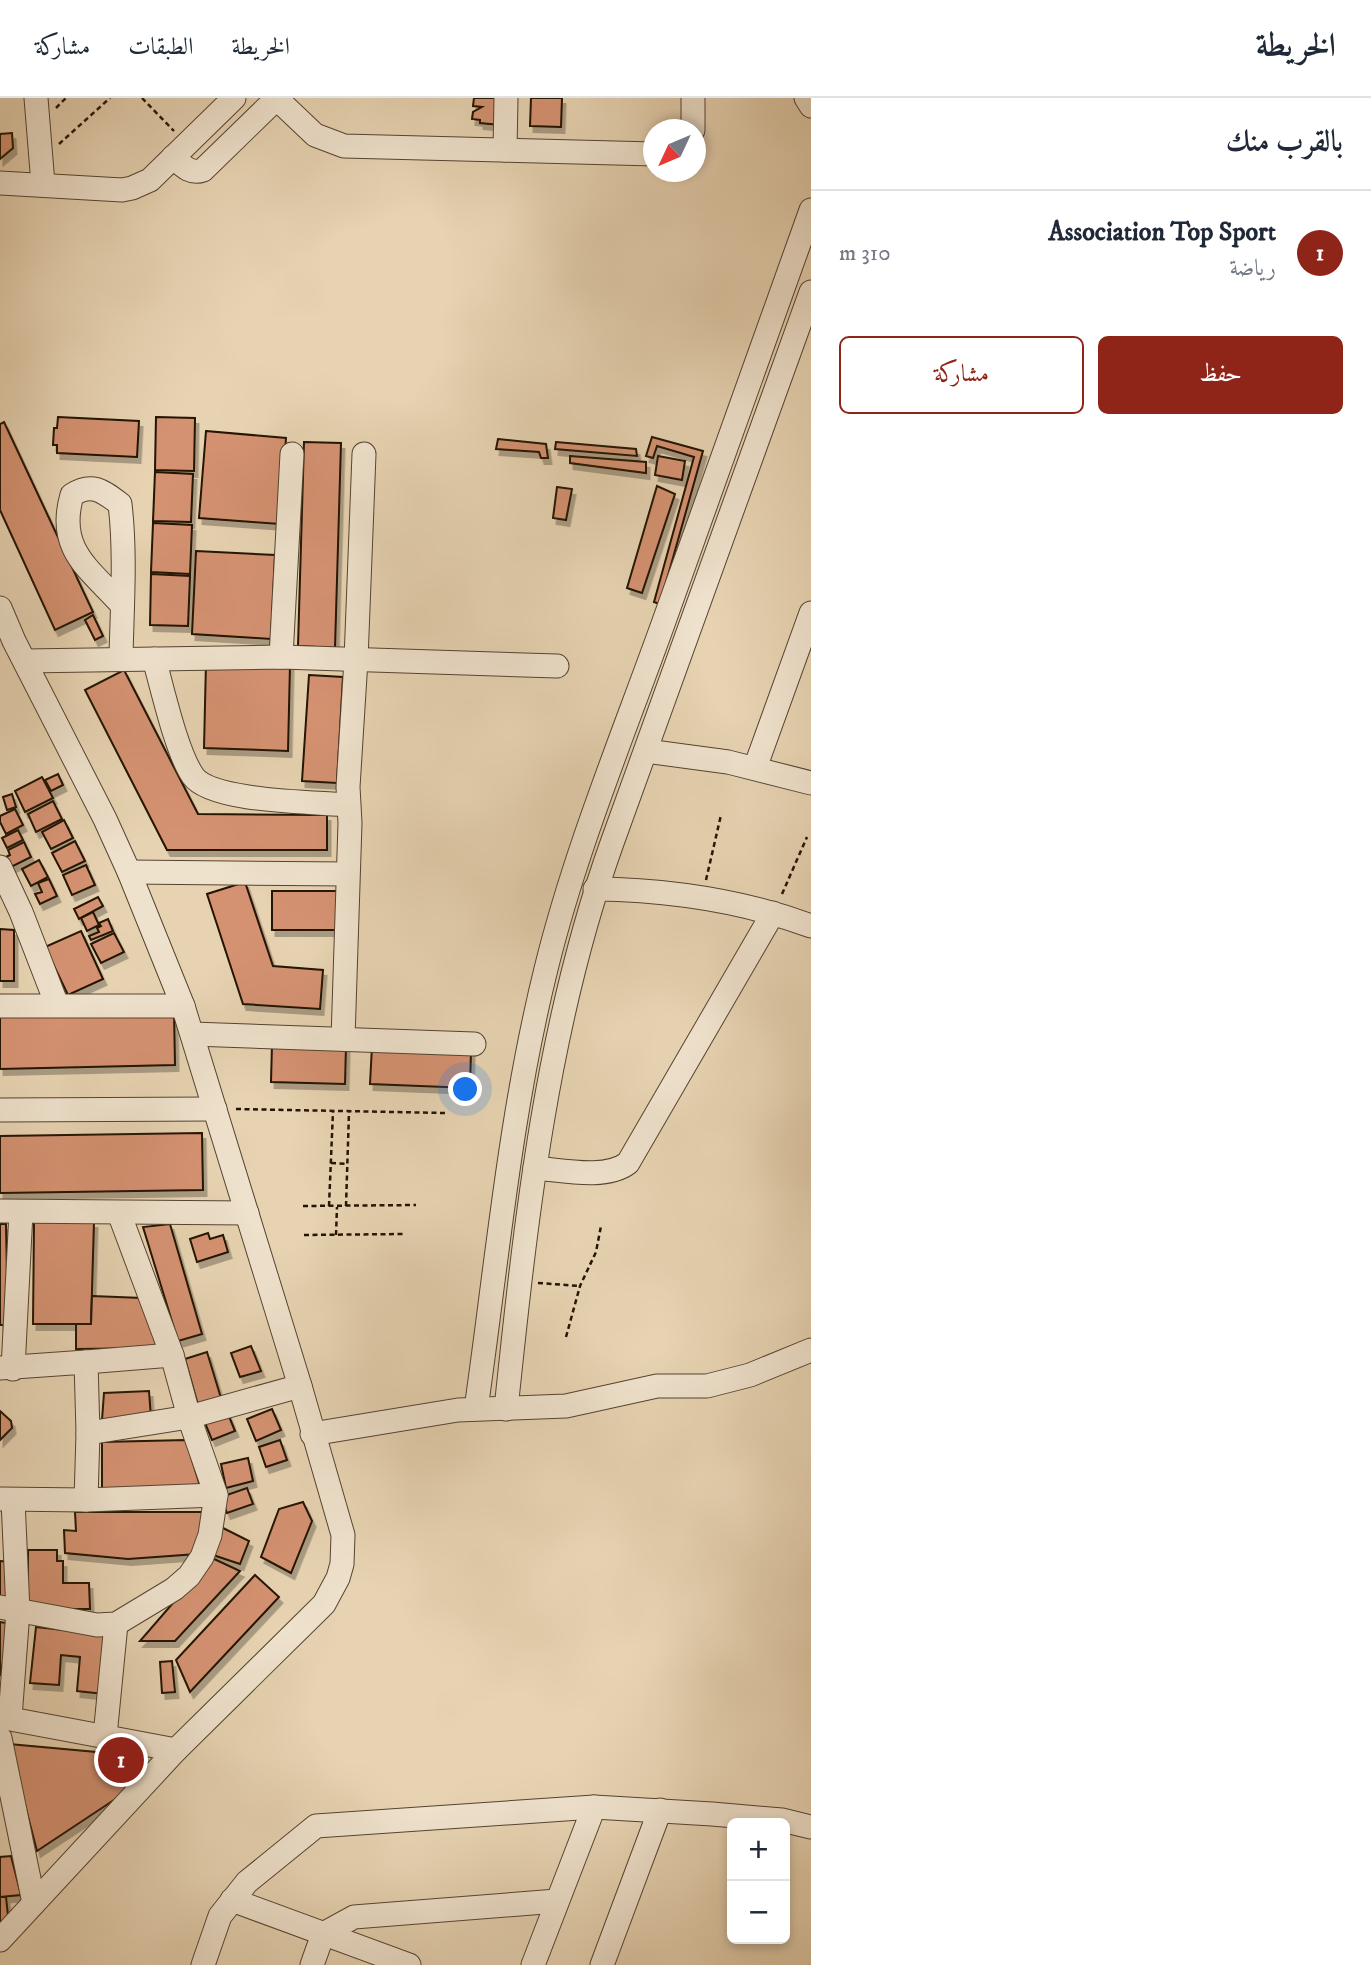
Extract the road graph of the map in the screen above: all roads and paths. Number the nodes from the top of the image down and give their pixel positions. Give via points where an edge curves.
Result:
1 (36, 98) edge
2 (110, 98) edge
3 (142, 98) edge
4 (234, 98) edge
5 (277, 98) edge
6 (506, 98) edge
7 (693, 98) edge
8 (806, 98) edge
9 (811, 106) edge
10 (693, 119) edge
11 (180, 150) junction
12 (505, 150) junction
13 (643, 154) edge
14 (41, 161) junction
15 (0, 183) edge
16 (43, 184) junction
17 (811, 209) edge
18 (811, 292) edge
19 (292, 454) dead end
20 (364, 454) dead end
21 (122, 604) dead end
22 (0, 608) edge
23 (811, 612) edge
24 (7, 642) edge
25 (281, 657) junction
26 (121, 658) junction
27 (154, 659) junction
28 (356, 660) junction
29 (25, 661) junction
30 (557, 666) dead end
31 (646, 751) junction
32 (755, 768) junction
33 (811, 783) edge
34 (348, 805) junction
35 (721, 815) dead end
36 (807, 837) dead end
37 (0, 867) edge
38 (129, 872) junction
39 (347, 874) junction
40 (595, 889) junction
41 (701, 897) junction
42 (11, 912) edge
43 (773, 913) junction
44 (811, 926) edge
45 (57, 1005) junction
46 (0, 1006) edge
47 (183, 1006) junction
48 (192, 1034) junction
49 (343, 1039) junction
50 (474, 1044) dead end
51 (215, 1109) junction
52 (0, 1110) edge
53 (333, 1111) junction
54 (349, 1112) junction
55 (446, 1113) dead end
56 (331, 1163) junction
57 (348, 1164) junction
58 (535, 1168) junction
59 (416, 1205) dead end
60 (303, 1206) dead end
61 (329, 1206) junction
62 (337, 1206) junction
63 (346, 1206) junction
64 (11, 1211) edge
65 (119, 1213) junction
66 (247, 1213) junction
67 (601, 1226) dead end
68 (404, 1234) dead end
69 (304, 1235) dead end
70 (336, 1235) junction
71 (519, 1282) junction
72 (580, 1286) junction
73 (566, 1337) dead end
74 (811, 1350) edge
75 (172, 1355) junction
76 (86, 1362) junction
77 (6, 1368) edge
78 (300, 1386) junction
79 (476, 1409) junction
80 (506, 1409) junction
81 (190, 1418) junction
82 (88, 1433) junction
83 (312, 1434) junction
84 (216, 1495) junction
85 (6, 1499) edge
86 (86, 1500) junction
87 (9, 1609) edge
88 (116, 1624) junction
89 (3, 1724) edge
90 (105, 1736) junction
91 (176, 1750) junction
92 (594, 1807) junction
93 (660, 1811) junction
94 (811, 1827) edge
95 (232, 1900) junction
96 (557, 1901) junction
97 (34, 1903) junction
98 (323, 1934) junction
99 (0, 1940) edge
100 (202, 1965) edge
101 (312, 1965) edge
102 (409, 1965) edge
103 (533, 1965) edge
104 (602, 1965) edge

1 - 14 street
2 - 14 path
3 - 11 path
4 - 11 street
5 - 11 street via 203,170 188,170
5 - 12 street via 316,135 334,144
6 - 12 street
7 - 10 street
8 - 9 street
11 - 16 street via 150,180 132,188
12 - 13 street
14 - 16 street
15 - 16 street
17 - 79 street via 560,915 511,1135
18 - 31 street
19 - 25 street
20 - 28 street
21 - 26 street
22 - 24 street
23 - 32 street
24 - 29 street
25 - 27 street
25 - 28 street
26 - 27 street
26 - 29 street
27 - 34 street via 194,778 209,789 234,796
28 - 30 street
28 - 34 street
29 - 38 street
31 - 32 street
31 - 40 street
32 - 33 street
34 - 39 street
35 - 41 path
36 - 43 path
37 - 42 street
38 - 39 street
38 - 47 street
39 - 49 street
40 - 41 street
40 - 58 street via 560,1027
41 - 43 street
42 - 45 street
43 - 44 street
43 - 58 street via 628,1163 603,1172
45 - 46 street
45 - 47 street
47 - 48 street
48 - 49 street
48 - 51 street
49 - 50 street
51 - 52 street
51 - 53 path
51 - 66 street
53 - 54 path
53 - 56 path
54 - 55 path
54 - 57 path
56 - 57 path
56 - 61 path
57 - 63 path
58 - 71 street
59 - 63 path
60 - 61 path
61 - 62 path
62 - 63 path
62 - 70 path
64 - 65 street
64 - 77 street
65 - 66 street
65 - 75 street
66 - 78 street
67 - 72 path via 596,1252
68 - 70 path
69 - 70 path
71 - 72 path
71 - 80 street
72 - 73 path
74 - 80 street via 750,1375 707,1386 657,1386 565,1406
75 - 76 street
75 - 81 street
76 - 77 street
76 - 82 street
78 - 81 street
78 - 83 street
79 - 80 street
79 - 83 street
81 - 82 street
81 - 84 street
82 - 86 street
83 - 91 street via 342,1528 344,1550 338,1578 319,1609
84 - 86 street
84 - 88 street via 210,1535 189,1576
85 - 86 street
85 - 87 street
87 - 88 street via 97,1625
87 - 89 street
88 - 90 street
89 - 90 street
89 - 97 street
90 - 91 street
91 - 97 street
92 - 93 street
92 - 95 street via 316,1826 247,1882
92 - 96 street
93 - 94 street
93 - 104 street
95 - 98 street
95 - 100 street via 220,1916
96 - 98 street via 354,1917
96 - 103 street
97 - 99 street
98 - 101 street
98 - 102 street

